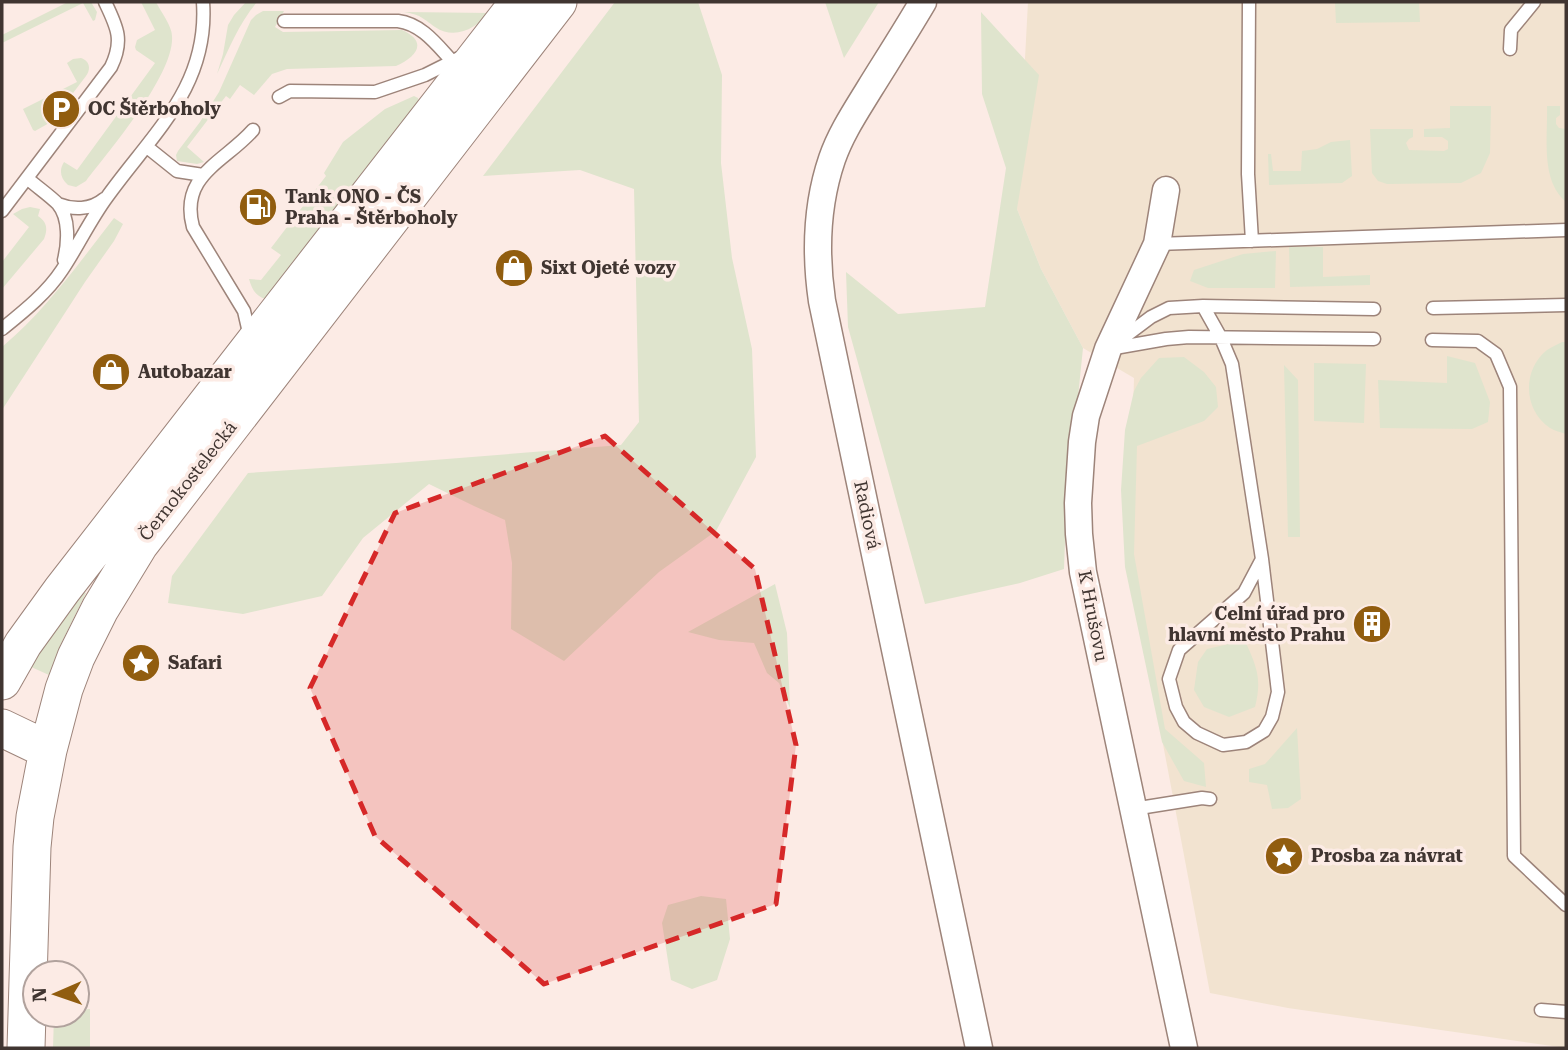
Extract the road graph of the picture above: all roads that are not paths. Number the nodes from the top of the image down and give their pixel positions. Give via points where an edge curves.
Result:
1 (105, 2) edge
2 (203, 2) edge
3 (519, 2) edge
4 (558, 2) edge
5 (923, 2) edge
6 (1249, 2) edge
7 (1534, 2) edge
8 (284, 21) dead end
9 (494, 34) junction
10 (1510, 49) dead end
11 (453, 62) junction
12 (279, 97) dead end
13 (253, 130) dead end
14 (147, 147) junction
15 (203, 175) junction
16 (27, 178) junction
17 (1166, 190) dead end
18 (106, 198) junction
19 (58, 204) junction
20 (2, 211) edge
21 (1566, 230) edge
22 (1252, 241) junction
23 (1157, 244) junction
24 (62, 271) junction
25 (1566, 305) edge
26 (1203, 306) junction
27 (1374, 309) dead end
28 (1433, 309) dead end
29 (2, 329) edge
30 (1222, 338) junction
31 (1374, 340) dead end
32 (1432, 340) dead end
33 (252, 346) junction
34 (1108, 349) junction
35 (1262, 559) junction
36 (2, 681) edge
37 (2, 727) edge
38 (48, 750) junction
39 (2, 752) edge
40 (1209, 799) dead end
41 (1133, 809) junction
42 (1566, 905) edge
43 (1541, 1010) dead end
44 (1566, 1012) edge
45 (26, 1048) edge
46 (979, 1048) edge
47 (1184, 1048) edge

1 - 16 lane via 118,34 116,57
2 - 14 lane via 202,42 189,82
3 - 9 main road, Černokostelecká
4 - 38 main road, Černokostelecká via 139,545 76,657
5 - 46 street, Radiová via 844,131 824,189 816,246 822,301
6 - 22 lane
7 - 10 lane via 1511,30
8 - 11 lane via 409,22
9 - 11 lane
9 - 33 main road, Černokostelecká
11 - 12 lane via 375,92 297,90
13 - 15 lane
14 - 15 lane via 177,171
14 - 18 lane
15 - 33 lane via 192,192 193,227 244,312
16 - 19 lane
16 - 20 lane
17 - 23 street, K Hrušovu
18 - 19 lane via 87,207
18 - 24 lane
19 - 24 lane via 67,240
21 - 22 lane
22 - 23 lane
23 - 34 street, K Hrušovu
24 - 29 lane
25 - 28 lane
26 - 27 lane
26 - 30 lane
26 - 34 lane via 1169,308
30 - 31 lane
30 - 34 lane via 1166,339
30 - 35 lane via 1231,364
32 - 42 lane via 1478,341 1496,355 1510,387 1514,856
33 - 36 main road, Černokostelecká via 62,590
34 - 41 street, K Hrušovu via 1086,416 1079,473 1079,534
35 - 35 lane via 1278,692 1264,731 1246,742 1223,745 1184,722 1175,707 1170,679 1179,650 1244,593
37 - 38 main road
38 - 39 main road
38 - 45 main road, Černokostelecká via 32,847
40 - 41 lane
41 - 47 street, K Hrušovu
43 - 44 lane

